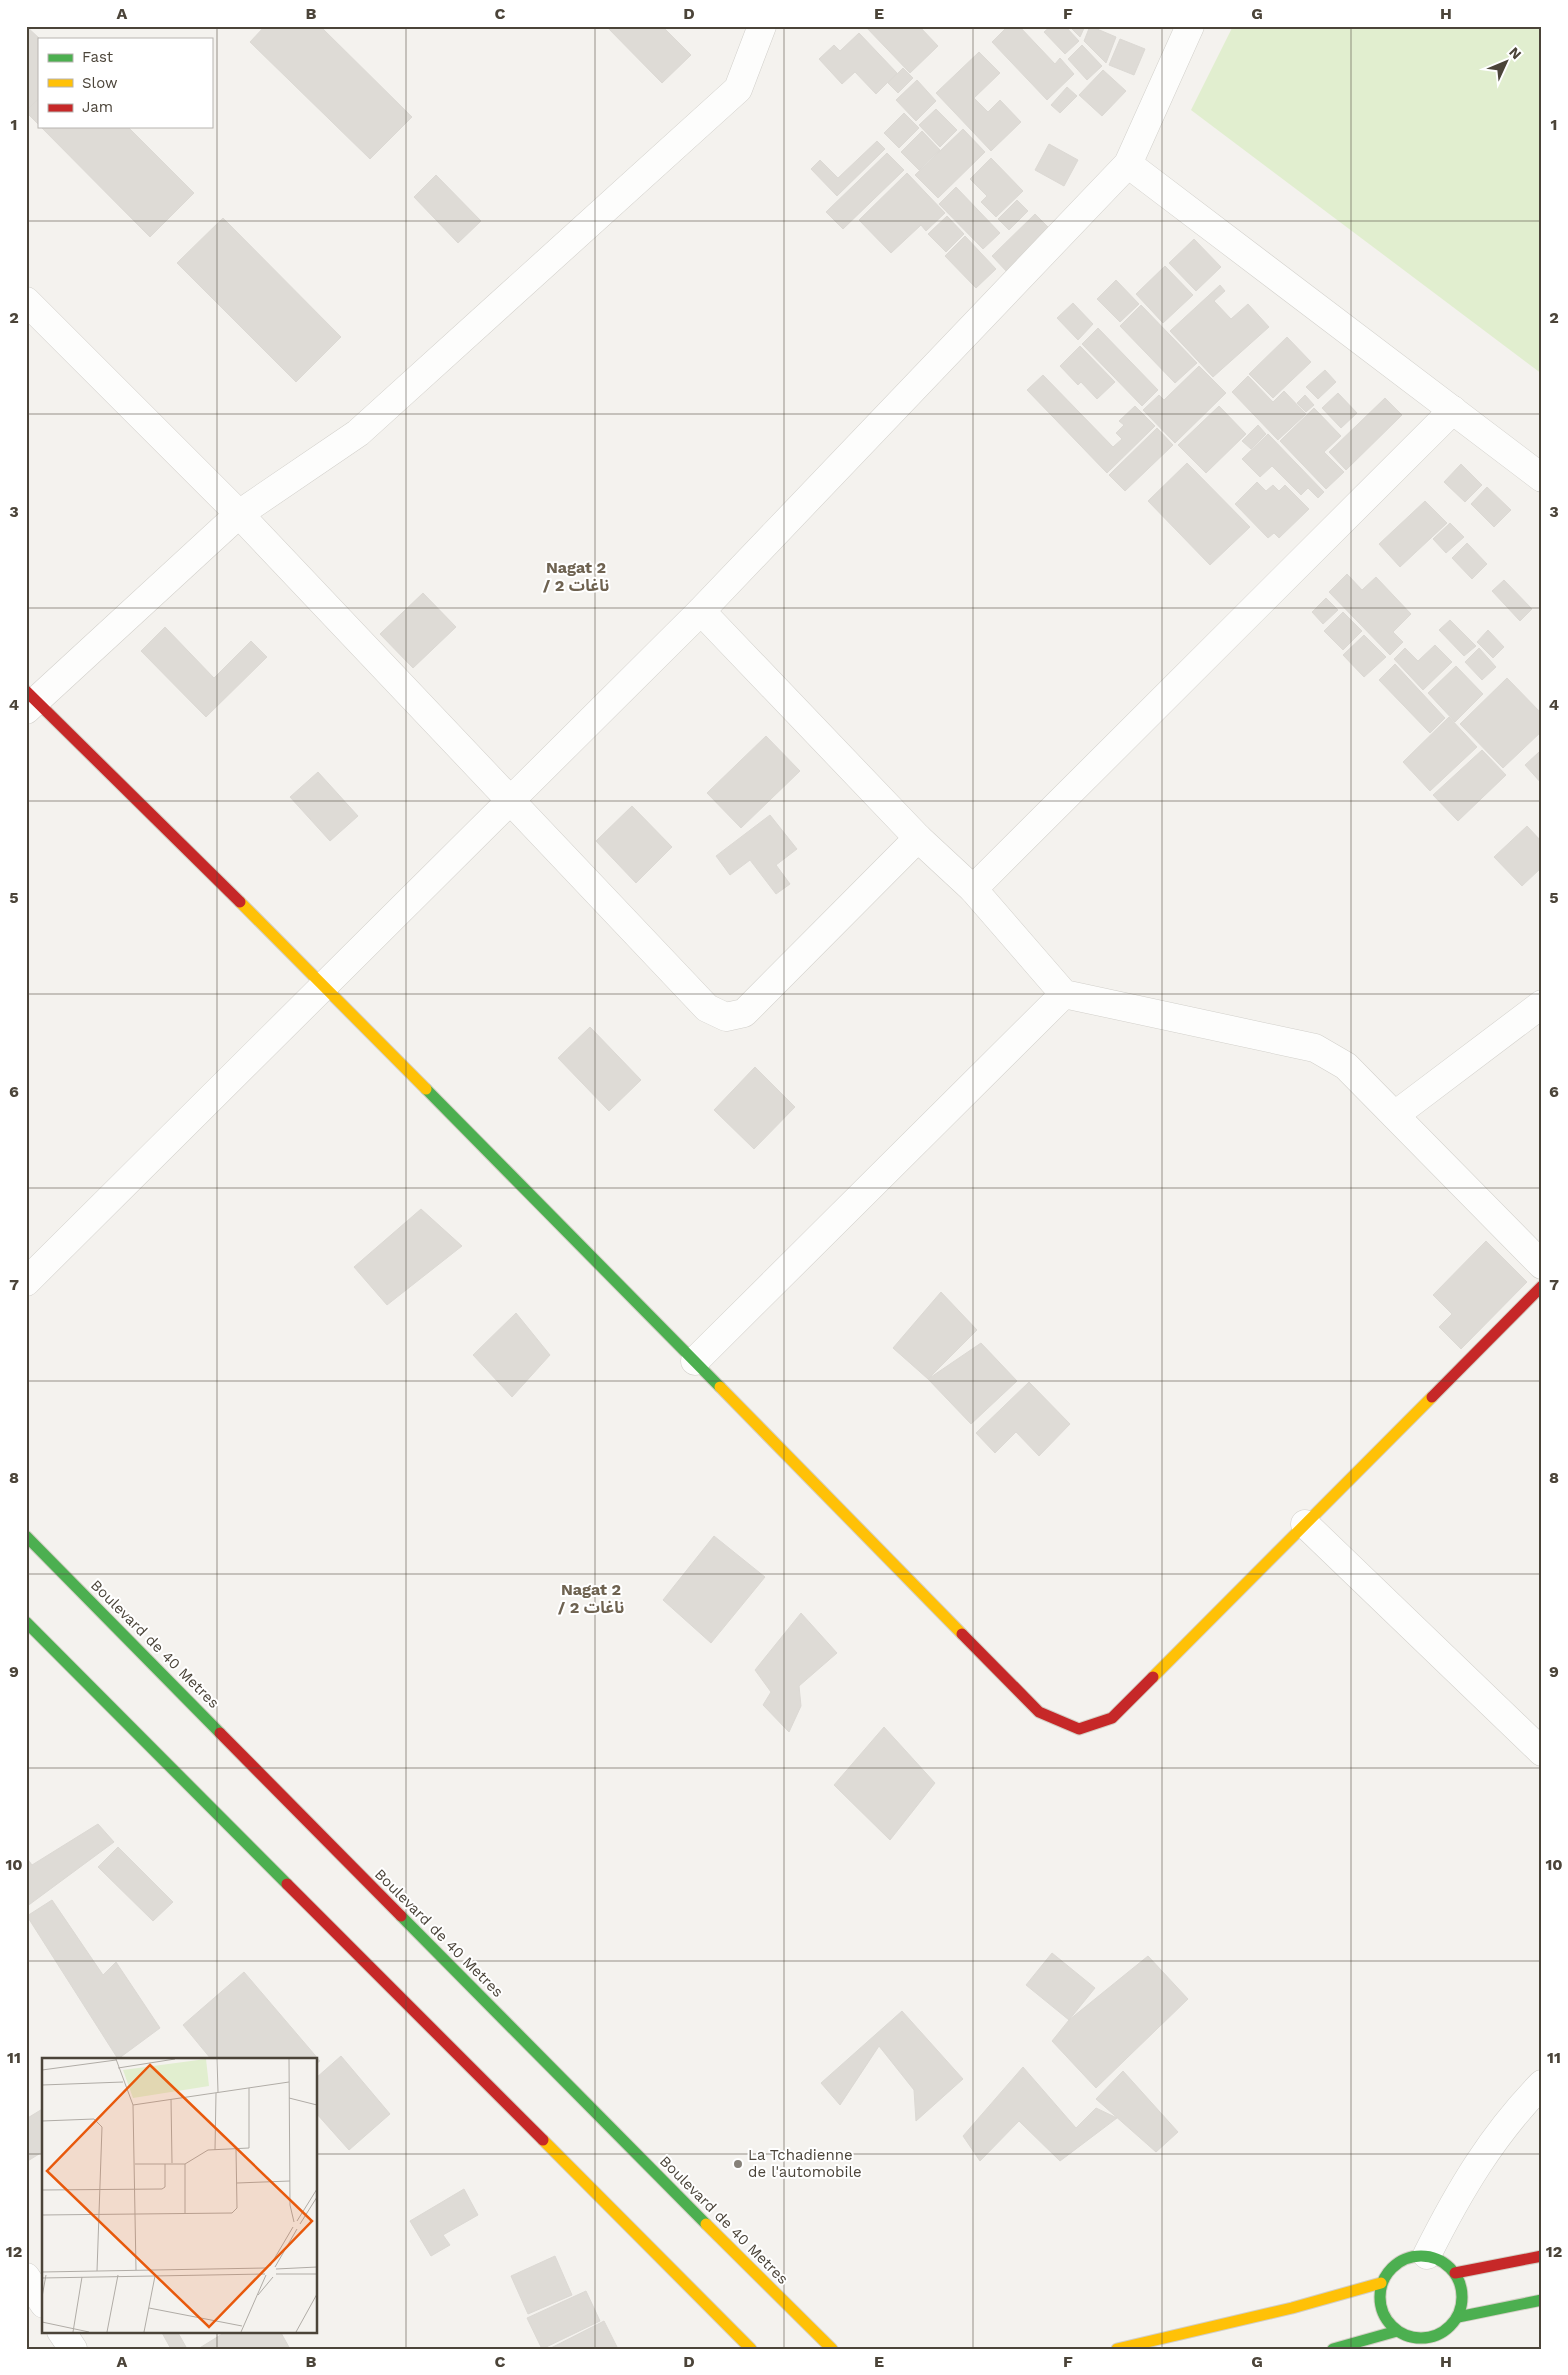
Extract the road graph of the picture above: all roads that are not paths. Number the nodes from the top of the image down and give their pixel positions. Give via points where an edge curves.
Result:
1 (762, 26) edge
2 (1190, 26) edge
3 (1128, 164) junction
4 (26, 300) edge
5 (1453, 410) junction
6 (1542, 478) edge
7 (239, 514) junction
8 (701, 611) junction
9 (29, 701) edge
10 (511, 800) junction
11 (918, 838) junction
12 (973, 889) junction
13 (325, 986) junction
14 (1064, 994) junction
15 (1542, 1004) edge
16 (1395, 1115) junction
17 (1542, 1266) edge
18 (26, 1282) edge
19 (1542, 1286) edge
20 (695, 1361) junction
21 (1306, 1524) junction
22 (26, 1536) edge
23 (26, 1622) edge
24 (1542, 1752) edge
25 (1542, 2084) edge
26 (1427, 2255) junction
27 (1542, 2256) edge
28 (1455, 2272) junction
29 (26, 2278) edge
30 (1382, 2283) junction
31 (1542, 2300) edge
32 (42, 2301) edge
33 (1458, 2317) junction
34 (1397, 2331) junction
35 (62, 2332) edge
36 (72, 2349) edge
37 (750, 2349) edge
38 (832, 2349) edge
39 (1117, 2349) edge
40 (1333, 2349) edge

1 - 7 street via 738,89 358,433
2 - 3 street
3 - 5 street
3 - 8 street
4 - 7 street
5 - 6 street
5 - 12 street
7 - 9 street
7 - 10 street
8 - 10 street
8 - 11 street
9 - 13 street
10 - 11 street via 707,1008 726,1017 744,1013
10 - 13 street
11 - 12 street
12 - 14 street
13 - 18 street
13 - 20 street
14 - 16 street via 1315,1048 1346,1066
14 - 20 street
15 - 16 street
16 - 17 street
19 - 21 street
20 - 21 street via 1039,1712 1079,1729 1112,1718
21 - 24 street
22 - 38 street, Boulevard de 40 Metres
23 - 37 street
25 - 26 street via 1492,2141
26 - 28 street via 1443,2261
26 - 30 street via 1399,2261 1388,2270
27 - 28 street
28 - 33 street via 1463,2302
29 - 32 street
30 - 34 street via 1379,2301 1385,2318
30 - 39 street via 1292,2308
31 - 33 street
33 - 34 street via 1442,2333 1431,2338 1408,2337
34 - 40 street
35 - 36 street

